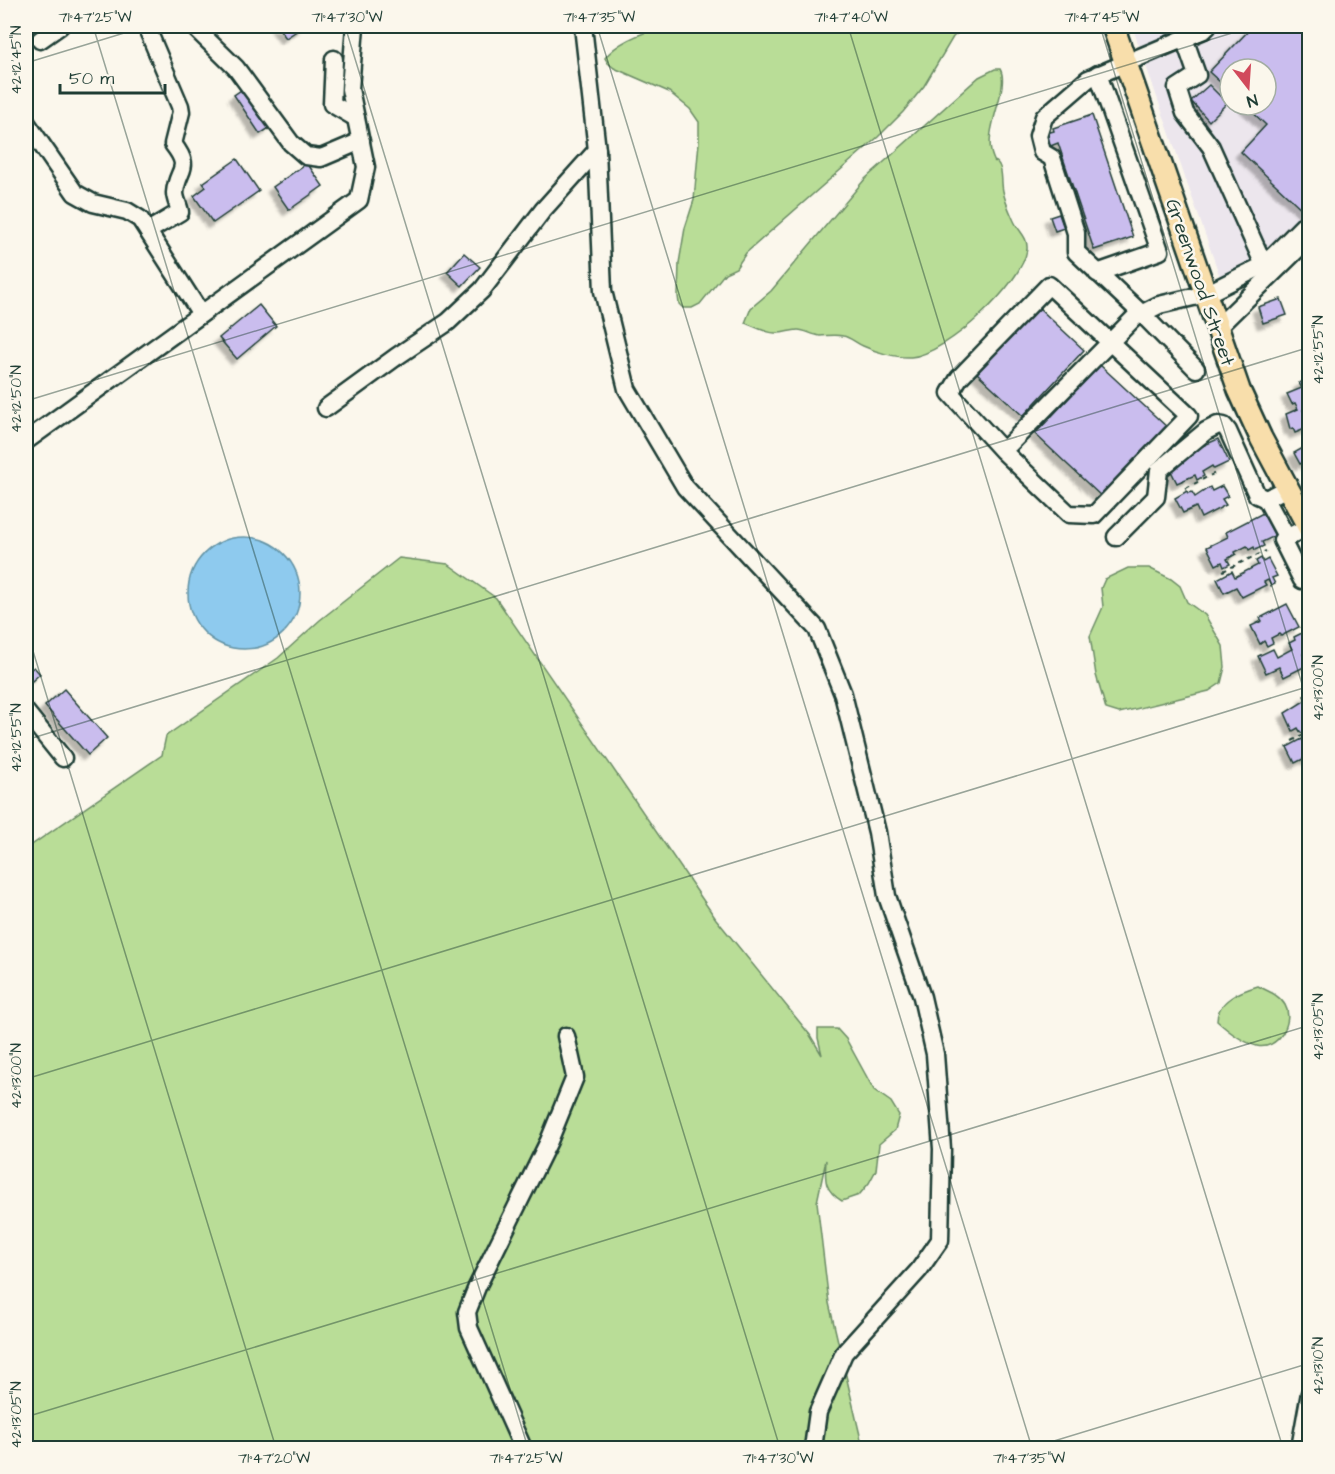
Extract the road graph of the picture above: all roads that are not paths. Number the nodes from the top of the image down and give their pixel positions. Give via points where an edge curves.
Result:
1 (60, 26) edge
2 (146, 26) edge
3 (193, 26) edge
4 (355, 26) edge
5 (583, 26) edge
6 (1113, 26) edge
7 (1208, 26) edge
8 (1184, 38) junction
9 (40, 40) dead end
10 (334, 59) dead end
11 (1125, 63) junction
12 (1098, 74) junction
13 (356, 118) junction
14 (26, 122) edge
15 (361, 141) junction
16 (597, 150) junction
17 (1310, 219) edge
18 (148, 231) junction
19 (1310, 237) edge
20 (1263, 265) junction
21 (1097, 273) junction
22 (1206, 294) junction
23 (201, 314) junction
24 (1142, 314) junction
25 (1217, 328) junction
26 (1110, 342) junction
27 (1196, 369) dead end
28 (326, 408) dead end
29 (26, 441) edge
30 (1003, 451) junction
31 (1287, 488) junction
32 (1266, 499) junction
33 (1309, 528) edge
34 (1116, 537) dead end
35 (1287, 538) junction
36 (1302, 580) dead end
37 (26, 712) edge
38 (63, 758) dead end
39 (566, 1036) dead end
40 (1310, 1392) edge
41 (524, 1449) edge
42 (813, 1449) edge
43 (1300, 1449) edge

1 - 9 street
2 - 18 street via 180,106 173,144 184,165 175,195 180,212
3 - 15 street via 236,68 291,143 306,156 321,158
4 - 13 street via 351,89
5 - 16 street
6 - 11 main road, Greenwood Street
7 - 8 street
8 - 11 street
8 - 20 street via 1197,75 1177,88 1185,113 1211,147
10 - 13 street via 332,104
11 - 12 street
11 - 22 main road, Greenwood Street
12 - 21 street via 1044,117 1038,136 1042,152 1052,158 1076,233 1076,252
12 - 21 street via 1160,251
13 - 15 street
14 - 18 street via 75,193 127,211 140,219
15 - 23 street via 366,167 359,200
16 - 28 street via 543,210 482,290 457,314
16 - 42 street via 603,291 627,388 685,487 817,629 843,694 877,832 887,896 922,997 935,1054 942,1149 940,1240 844,1353 818,1412
17 - 20 street
18 - 23 street
19 - 25 street
20 - 22 street
21 - 24 street
22 - 24 street via 1159,305
22 - 25 main road, Greenwood Street
23 - 29 street
24 - 26 street
24 - 27 street
25 - 31 main road, Greenwood Street via 1251,418
26 - 30 street
26 - 30 street via 1049,285 959,378 950,393
26 - 30 street via 1189,416 1094,515 1069,514
31 - 32 street
31 - 33 main road, Greenwood Street
32 - 34 street via 1257,495 1228,431 1218,425 1158,470 1156,497
32 - 35 street
33 - 35 street
35 - 36 street via 1282,540
37 - 38 street
39 - 41 street via 575,1077 549,1141 467,1312 469,1328
40 - 43 street

